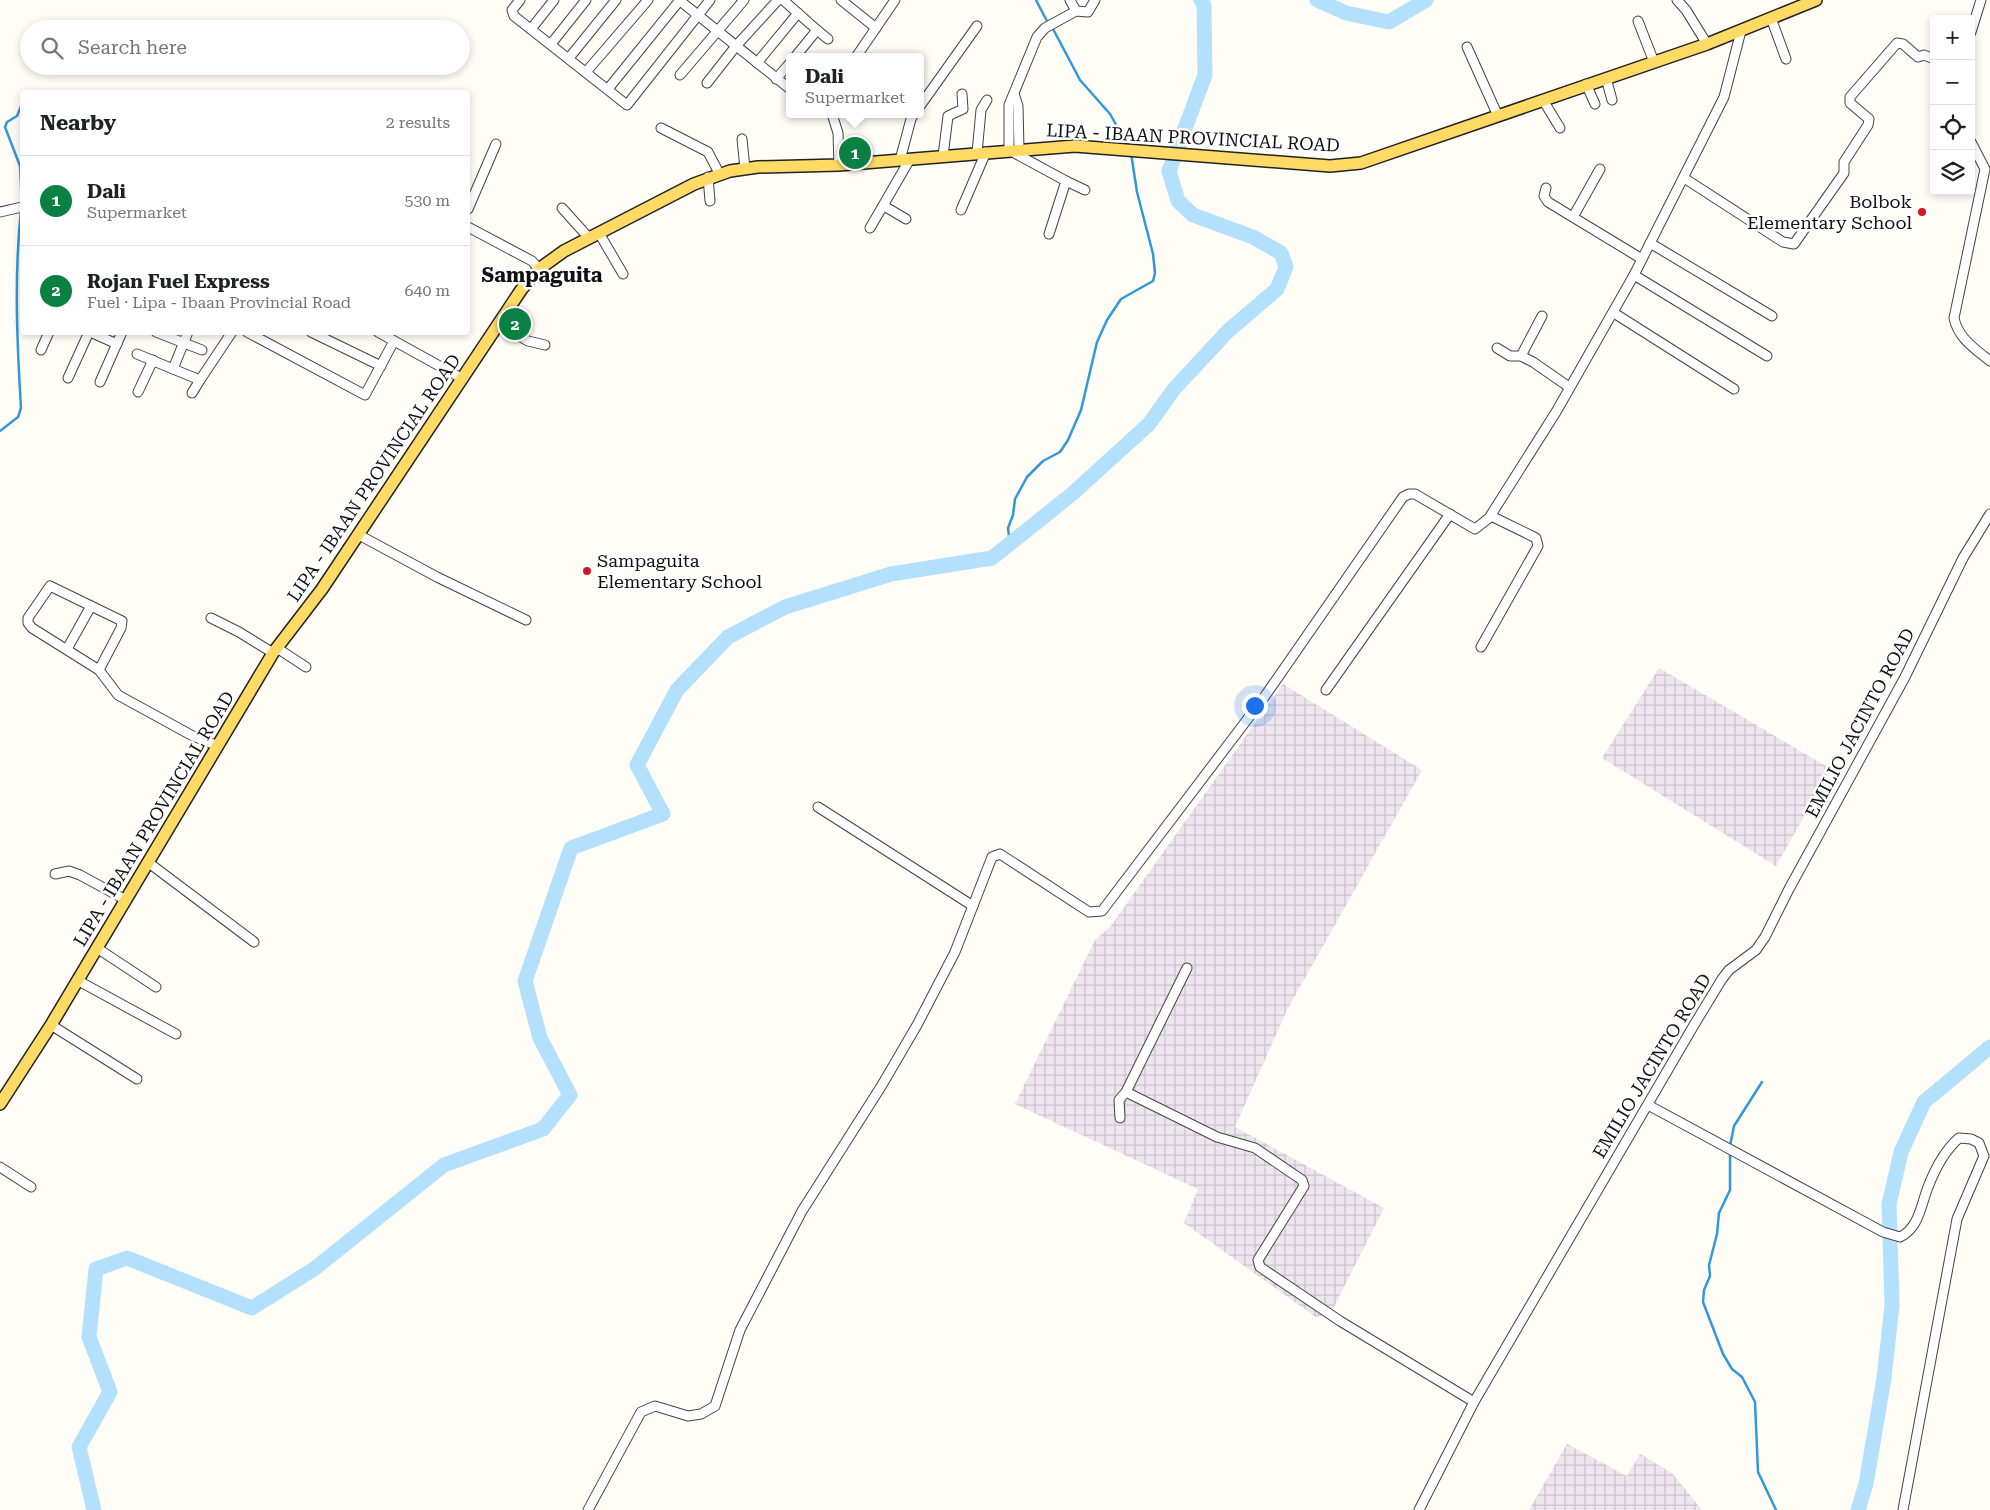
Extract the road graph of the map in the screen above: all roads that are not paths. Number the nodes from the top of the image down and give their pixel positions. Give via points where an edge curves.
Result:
1 (520, 0) edge
2 (554, 0) edge
3 (586, 0) edge
4 (616, 0) edge
5 (648, 0) edge
6 (679, 0) edge
7 (710, 0) edge
8 (744, 0) edge
9 (778, 0) edge
10 (783, 0) edge
11 (841, 0) edge
12 (895, 0) edge
13 (1070, 0) edge
14 (1095, 0) edge
15 (1677, 0) edge
16 (1816, 0) edge
17 (1981, 0) edge
18 (1076, 11) junction
19 (798, 12) junction
20 (697, 15) junction
21 (1771, 18) junction
22 (1975, 19) edge
23 (1638, 21) dead end
24 (978, 26) dead end
25 (876, 28) junction
26 (531, 29) junction
27 (817, 30) junction
28 (718, 31) junction
29 (1741, 31) junction
30 (828, 39) dead end
31 (551, 44) junction
32 (1707, 44) junction
33 (736, 46) junction
34 (1467, 47) dead end
35 (798, 53) edge
36 (859, 53) edge
37 (1930, 57) edge
38 (569, 58) junction
39 (1786, 59) dead end
40 (1654, 62) junction
41 (757, 63) junction
42 (786, 67) edge
43 (586, 72) junction
44 (680, 75) dead end
45 (1606, 78) junction
46 (776, 79) junction
47 (707, 83) dead end
48 (1586, 84) junction
49 (786, 86) edge
50 (608, 90) junction
51 (962, 94) dead end
52 (924, 100) edge
53 (987, 100) dead end
54 (1542, 100) junction
55 (1612, 100) dead end
56 (1595, 104) dead end
57 (1498, 116) junction
58 (833, 118) edge
59 (911, 118) edge
60 (660, 128) dead end
61 (1560, 128) dead end
62 (742, 139) dead end
63 (496, 144) dead end
64 (1014, 149) junction
65 (1975, 150) edge
66 (981, 152) junction
67 (943, 156) junction
68 (905, 159) junction
69 (840, 165) junction
70 (745, 169) junction
71 (1600, 169) dead end
72 (714, 176) junction
73 (1684, 178) junction
74 (1066, 181) junction
75 (1546, 188) dead end
76 (1085, 190) dead end
77 (710, 200) dead end
78 (470, 205) edge
79 (884, 206) junction
80 (19, 207) edge
81 (562, 208) dead end
82 (962, 210) dead end
83 (0, 212) edge
84 (1573, 217) junction
85 (906, 220) dead end
86 (470, 228) edge
87 (870, 228) dead end
88 (1049, 234) dead end
89 (594, 235) junction
90 (1650, 242) junction
91 (1642, 259) junction
92 (539, 269) junction
93 (623, 274) dead end
94 (1634, 275) junction
95 (1614, 312) junction
96 (1542, 316) dead end
97 (1772, 316) dead end
98 (498, 324) junction
99 (48, 335) edge
100 (89, 335) edge
101 (97, 335) edge
102 (121, 335) edge
103 (163, 335) edge
104 (187, 335) edge
105 (230, 335) edge
106 (253, 335) edge
107 (317, 335) edge
108 (383, 335) edge
109 (394, 341) junction
110 (183, 343) junction
111 (117, 344) junction
112 (545, 345) dead end
113 (1497, 348) dead end
114 (41, 350) dead end
115 (202, 350) dead end
116 (137, 354) dead end
117 (1521, 356) junction
118 (1767, 356) dead end
119 (153, 360) junction
120 (1990, 361) edge
121 (381, 366) junction
122 (173, 369) junction
123 (68, 378) dead end
124 (463, 379) junction
125 (200, 380) junction
126 (100, 382) dead end
127 (1569, 387) junction
128 (1734, 389) dead end
129 (138, 392) dead end
130 (192, 393) dead end
131 (1450, 514) junction
132 (1990, 514) edge
133 (1491, 516) junction
134 (359, 535) junction
135 (91, 606) junction
136 (211, 618) dead end
137 (526, 620) dead end
138 (1482, 648) dead end
139 (66, 649) junction
140 (275, 651) junction
141 (306, 667) dead end
142 (99, 670) junction
143 (1326, 690) dead end
144 (218, 746) junction
145 (818, 807) dead end
146 (148, 863) junction
147 (55, 874) dead end
148 (126, 900) junction
149 (972, 906) junction
150 (254, 942) dead end
151 (97, 948) junction
152 (1187, 968) dead end
153 (77, 980) junction
154 (156, 986) dead end
155 (51, 1025) junction
156 (176, 1034) dead end
157 (137, 1079) dead end
158 (1126, 1092) junction
159 (2, 1098) edge
160 (1648, 1104) junction
161 (1120, 1118) dead end
162 (0, 1168) edge
163 (31, 1187) dead end
164 (1474, 1402) junction
165 (588, 1510) edge
166 (1419, 1510) edge
167 (1903, 1510) edge

1 - 26 street via 512,13
2 - 26 street
3 - 31 street
4 - 38 street
5 - 43 street
6 - 20 street
6 - 50 street
7 - 20 street
8 - 28 street
9 - 33 street
10 - 19 street
11 - 25 street
12 - 25 street
13 - 18 street
14 - 18 street via 1088,12
15 - 32 street
16 - 21 main road, LIPA - IBAAN PROVINCIAL ROAD
17 - 22 street
18 - 64 street via 1047,27 1038,37 1009,105
19 - 27 street
19 - 41 street
20 - 28 street
20 - 50 street via 629,104 624,104
21 - 29 main road, LIPA - IBAAN PROVINCIAL ROAD
21 - 39 street
23 - 40 street
24 - 52 street
25 - 36 street
26 - 31 street
27 - 30 street
27 - 35 street
28 - 33 street
28 - 44 street
29 - 32 main road, LIPA - IBAAN PROVINCIAL ROAD
29 - 73 street via 1724,97
31 - 38 street
32 - 40 main road, LIPA - IBAAN PROVINCIAL ROAD
33 - 41 street
33 - 47 street
34 - 57 street
37 - 73 street via 1918,57 1897,43 1850,97 1850,103 1869,121 1844,162 1844,173 1794,244 1783,242
38 - 43 street
40 - 45 main road, LIPA - IBAAN PROVINCIAL ROAD
41 - 46 street
42 - 46 street
43 - 50 street
45 - 48 main road, LIPA - IBAAN PROVINCIAL ROAD
45 - 55 street
46 - 49 street
48 - 54 main road, LIPA - IBAAN PROVINCIAL ROAD
48 - 56 street
51 - 67 street via 963,109 948,116
53 - 66 street via 981,110
54 - 57 main road, LIPA - IBAAN PROVINCIAL ROAD
54 - 61 street
57 - 64 main road, LIPA - IBAAN PROVINCIAL ROAD via 1361,163 1330,166 1075,146
58 - 69 street via 838,133
59 - 68 street
60 - 72 street via 708,152
62 - 70 street
63 - 78 street
64 - 66 main road, LIPA - IBAAN PROVINCIAL ROAD
64 - 74 street
65 - 120 street via 1985,169 1954,318 1956,327 1968,343
66 - 67 main road, LIPA - IBAAN PROVINCIAL ROAD
66 - 82 street
67 - 68 main road, LIPA - IBAAN PROVINCIAL ROAD
68 - 69 main road, LIPA - IBAAN PROVINCIAL ROAD
68 - 79 street
69 - 70 main road, LIPA - IBAAN PROVINCIAL ROAD
70 - 72 main road, LIPA - IBAAN PROVINCIAL ROAD
71 - 84 street
72 - 77 street
72 - 89 main road, LIPA - IBAAN PROVINCIAL ROAD
73 - 90 street
74 - 76 street
74 - 88 street
75 - 84 street via 1545,199
79 - 85 street
79 - 87 street
80 - 83 street
81 - 89 street
84 - 91 street
86 - 92 street via 532,261
89 - 92 main road, LIPA - IBAAN PROVINCIAL ROAD
89 - 93 street
90 - 91 street
90 - 97 street
91 - 94 street
92 - 98 main road, LIPA - IBAAN PROVINCIAL ROAD
94 - 95 street
94 - 118 street
95 - 127 street
95 - 128 street
96 - 117 street
98 - 112 street via 528,341
98 - 124 main road, LIPA - IBAAN PROVINCIAL ROAD
99 - 114 street
100 - 123 street
101 - 111 street
102 - 111 street
103 - 110 street
104 - 110 street
105 - 125 street
106 - 121 street via 363,394 367,393
107 - 121 street
108 - 109 street
109 - 121 street
109 - 124 street
110 - 115 street
110 - 122 street
111 - 126 street
113 - 117 street via 1510,356
116 - 119 street
117 - 127 street
119 - 122 street
119 - 129 street
122 - 125 street
124 - 134 main road, LIPA - IBAAN PROVINCIAL ROAD
125 - 130 street
127 - 133 street
131 - 133 street via 1475,529
131 - 143 street
131 - 149 street via 1415,494 1403,497 1265,696 1102,911 1089,912 997,854 992,857
132 - 160 street, EMILIO JACINTO ROAD via 1963,558 1905,677 1765,937 1756,950 1722,979
133 - 138 street via 1536,538 1538,546
134 - 137 street
134 - 140 main road, LIPA - IBAAN PROVINCIAL ROAD
135 - 139 street
135 - 139 street via 50,586 28,618 32,628
135 - 142 street via 122,621
136 - 140 street
139 - 142 street
140 - 141 street
140 - 144 main road, LIPA - IBAAN PROVINCIAL ROAD
142 - 144 street via 118,695 190,735
144 - 146 main road, LIPA - IBAAN PROVINCIAL ROAD
145 - 149 street
146 - 148 main road, LIPA - IBAAN PROVINCIAL ROAD
146 - 150 street
147 - 148 street via 70,872 80,875
148 - 151 main road, LIPA - IBAAN PROVINCIAL ROAD
149 - 165 street via 956,952 917,1025 802,1211 740,1330 714,1406 688,1416 655,1406 641,1412
151 - 153 main road, LIPA - IBAAN PROVINCIAL ROAD
151 - 154 street
152 - 158 street
153 - 155 main road, LIPA - IBAAN PROVINCIAL ROAD
153 - 156 street
155 - 157 street
155 - 159 main road, LIPA - IBAAN PROVINCIAL ROAD
158 - 161 street via 1119,1100
158 - 164 street via 1217,1137 1255,1148 1302,1180 1304,1186 1258,1260 1260,1268 1354,1330
160 - 164 street, EMILIO JACINTO ROAD
160 - 167 street via 1883,1232 1900,1238 1909,1233 1918,1219 1929,1186 1949,1147 1960,1138 1979,1143 1984,1156 1957,1219
162 - 163 street
164 - 166 street, EMILIO JACINTO ROAD

